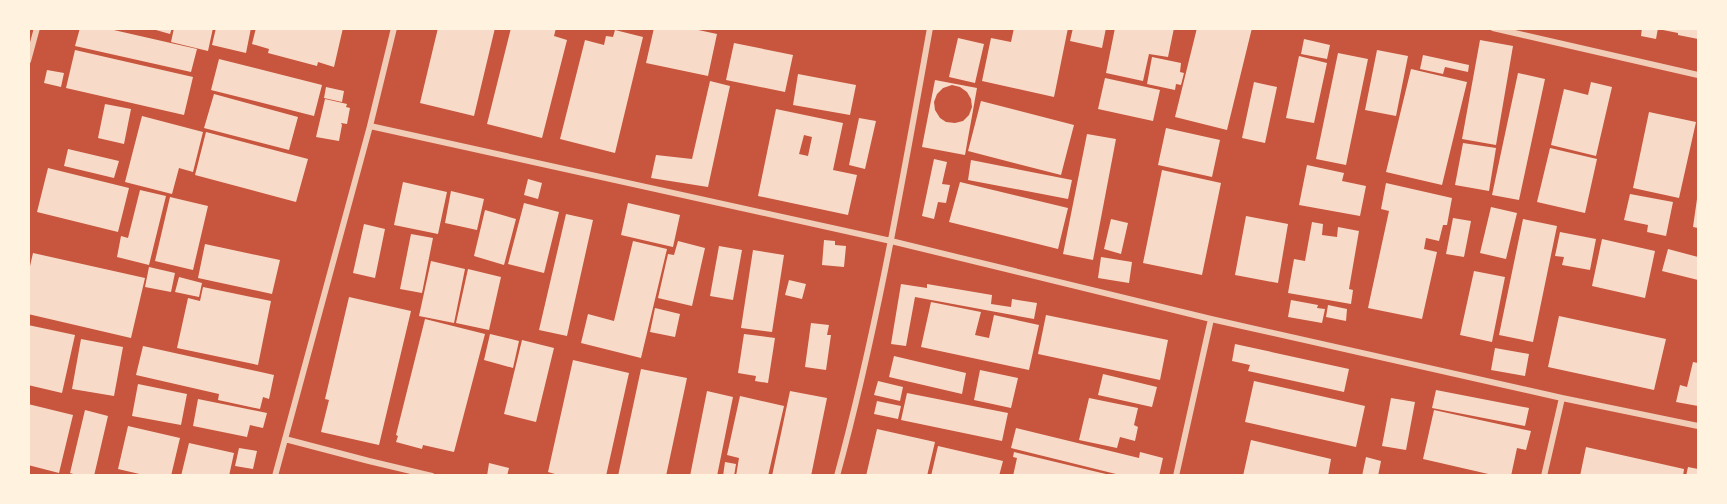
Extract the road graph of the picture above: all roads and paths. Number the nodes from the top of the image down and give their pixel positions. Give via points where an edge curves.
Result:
1 (37, 28) edge
2 (394, 28) edge
3 (930, 28) edge
4 (1493, 28) edge
5 (28, 61) edge
6 (1698, 75) edge
7 (370, 126) junction
8 (891, 241) junction
9 (1211, 319) junction
10 (1562, 398) junction
11 (1698, 426) edge
12 (285, 439) junction
13 (275, 476) edge
14 (432, 476) edge
15 (837, 476) edge
16 (1176, 476) edge
17 (1544, 476) edge

1 - 5 street
2 - 7 street
3 - 8 street
4 - 6 street
7 - 8 street
7 - 12 street
8 - 9 street
8 - 15 street
9 - 10 street
9 - 16 street
10 - 11 street
10 - 17 street
12 - 13 street
12 - 14 street

